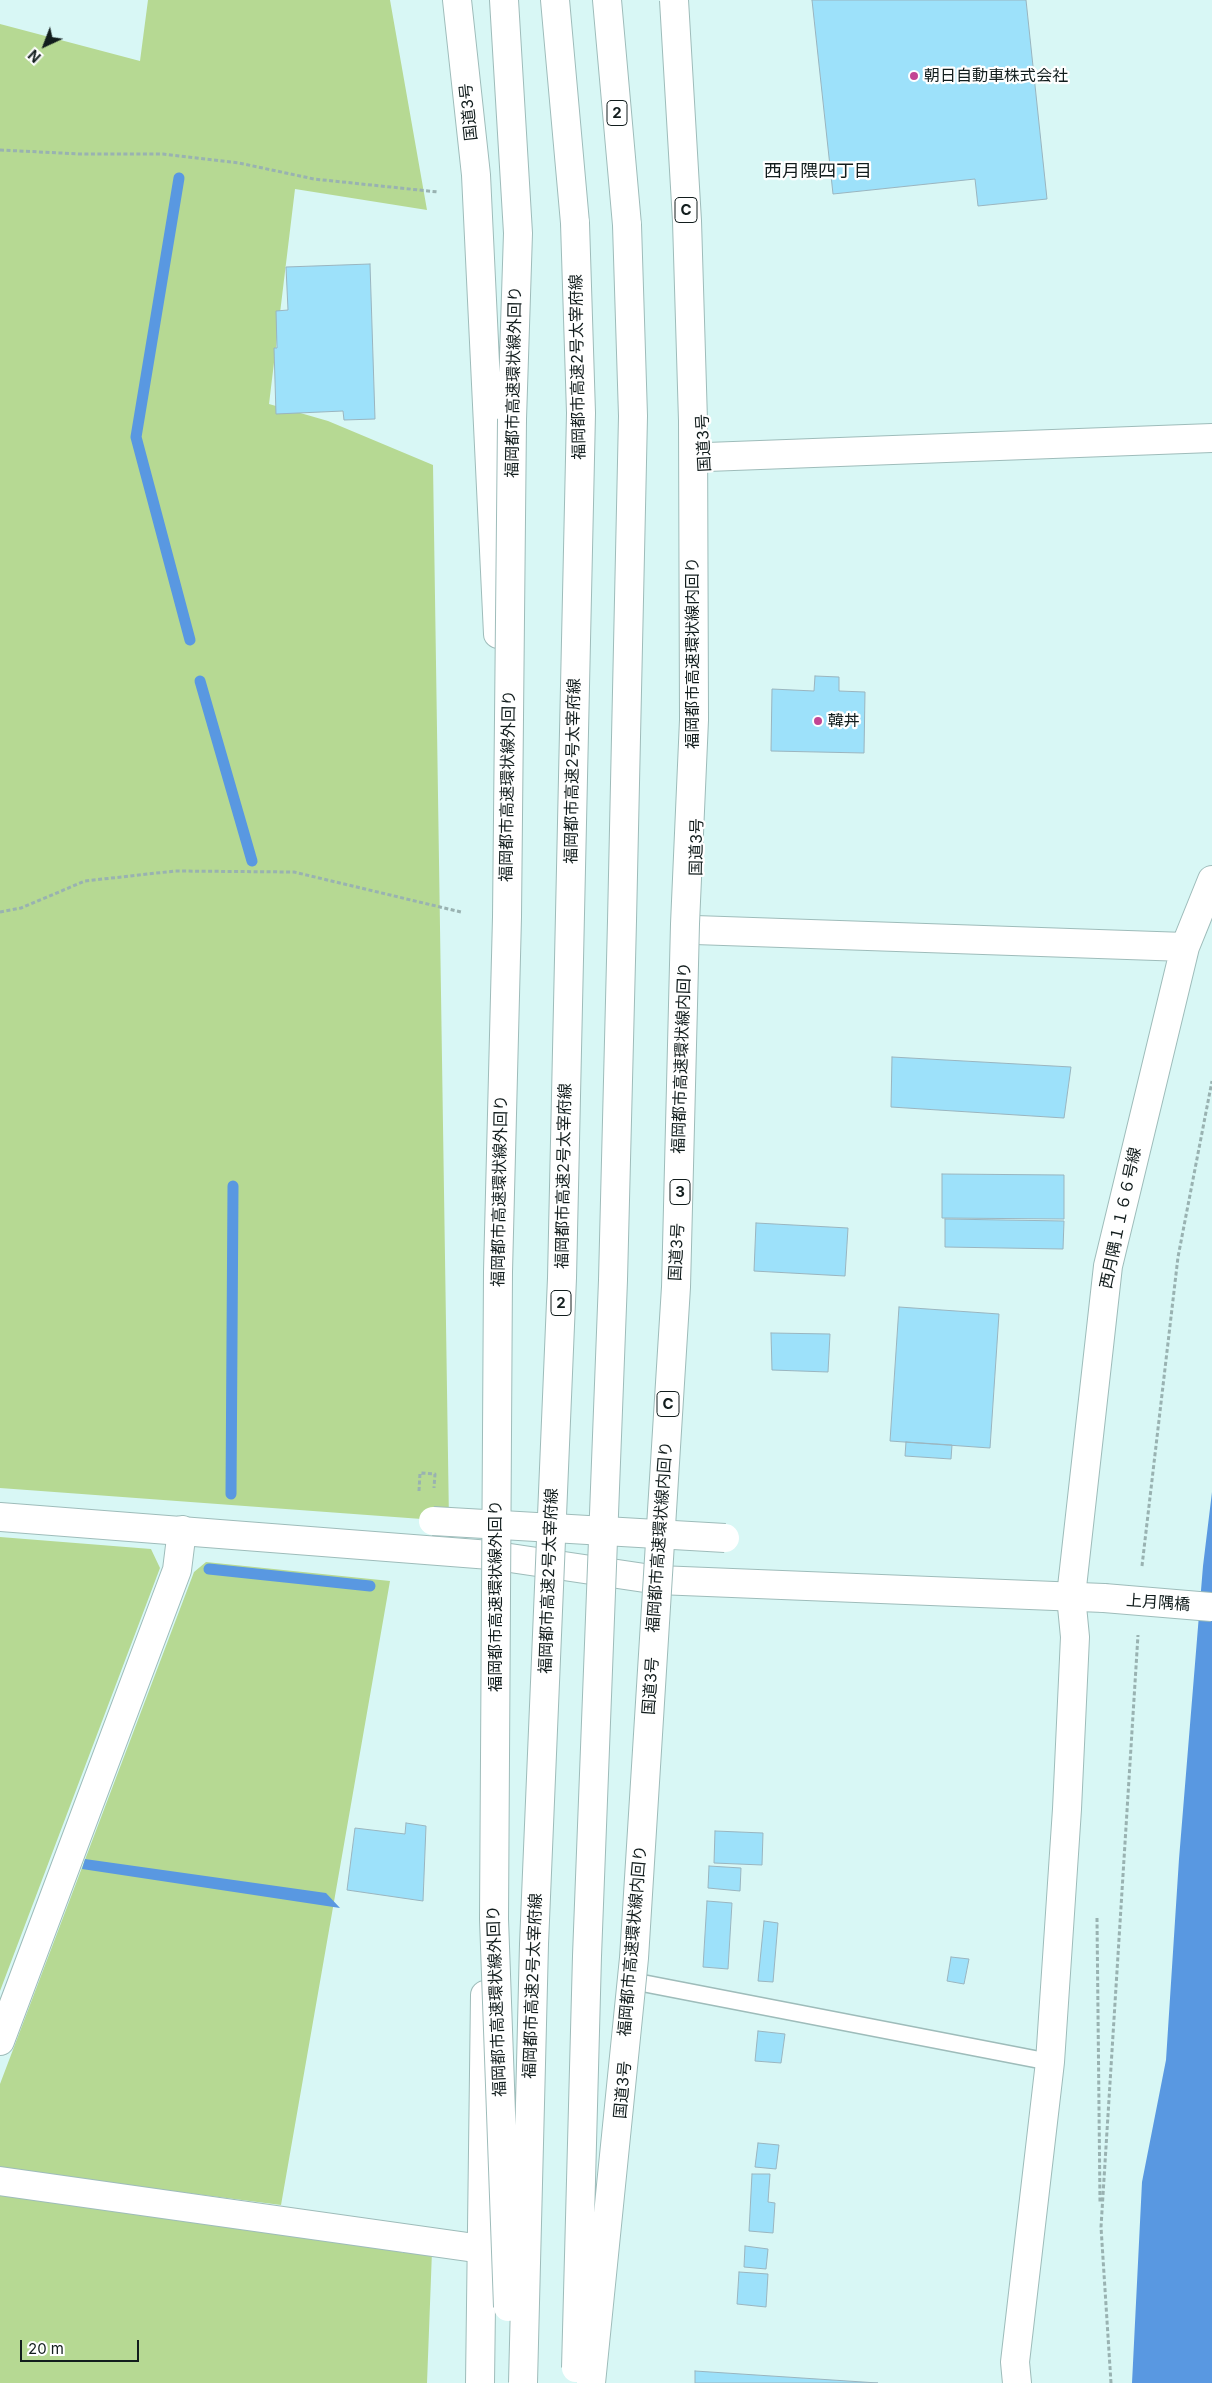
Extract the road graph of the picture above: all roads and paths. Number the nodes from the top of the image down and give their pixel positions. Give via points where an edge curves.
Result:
1 (457, 0) edge
2 (504, 0) edge
3 (555, 0) edge
4 (607, 0) edge
5 (673, 0) edge
6 (0, 150) edge
7 (438, 192) dead end
8 (1212, 438) edge
9 (707, 457) junction
10 (1212, 880) edge
11 (0, 912) edge
12 (461, 912) dead end
13 (695, 930) junction
14 (1185, 947) junction
15 (1212, 1081) edge
16 (0, 1517) edge
17 (433, 1521) dead end
18 (182, 1530) junction
19 (725, 1538) dead end
20 (490, 1555) junction
21 (1142, 1572) dead end
22 (658, 1580) junction
23 (1071, 1596) junction
24 (1212, 1607) edge
25 (1138, 1632) dead end
26 (1097, 1912) dead end
27 (632, 1981) junction
28 (0, 2041) edge
29 (1050, 2062) junction
30 (0, 2181) edge
31 (1101, 2227) junction
32 (482, 2249) junction
33 (480, 2383) edge
34 (510, 2383) edge
35 (523, 2383) edge
36 (575, 2383) edge
37 (590, 2383) edge
38 (601, 2383) edge
39 (1017, 2383) edge
40 (1111, 2383) edge

1 - 20 main road, 国道3号 via 476,175 501,691
2 - 34 main road, 福岡都市高速環状線外回り, bridge via 518,233 498,1272 494,1919
3 - 35 main road, 福岡都市高速2号太宰府線 / 2, bridge via 575,223 581,413 562,1278 534,1944
4 - 36 main road, 2, bridge via 627,225 633,416 613,1280 587,1956
5 - 9 main road, 国道3号 / 3
5 - 37 main road, 福岡都市高速環状線内回り / C, bridge via 691,345 694,700 676,1287 634,1958
6 - 7 path via 163,154 239,163 314,179
8 - 9 main road
9 - 13 main road, 国道3号 / 3
10 - 14 main road, 西月隅１１６６号線
11 - 12 path via 21,908 85,881 175,871 294,872
13 - 14 main road
13 - 22 main road, 国道3号 / 3
14 - 23 main road, 西月隅１１６６号線 via 1108,1266
15 - 21 path via 1178,1257
16 - 18 main road, 上月隅橋
17 - 19 main road, bridge
18 - 20 main road, 上月隅橋
18 - 28 main road via 177,1570
20 - 22 main road, 上月隅橋
20 - 32 main road, 国道3号
22 - 23 main road, 上月隅橋
22 - 27 main road, 国道3号 / 3
23 - 24 main road, 上月隅橋, bridge
23 - 29 main road, 西月隅１１６６号線 via 1075,1646
25 - 31 path
26 - 31 path
27 - 29 lane
27 - 38 main road, 国道3号 / 3
29 - 39 main road, 西月隅１１６６号線 via 1015,2362
30 - 32 main road
31 - 40 path
32 - 33 main road, 国道3号

